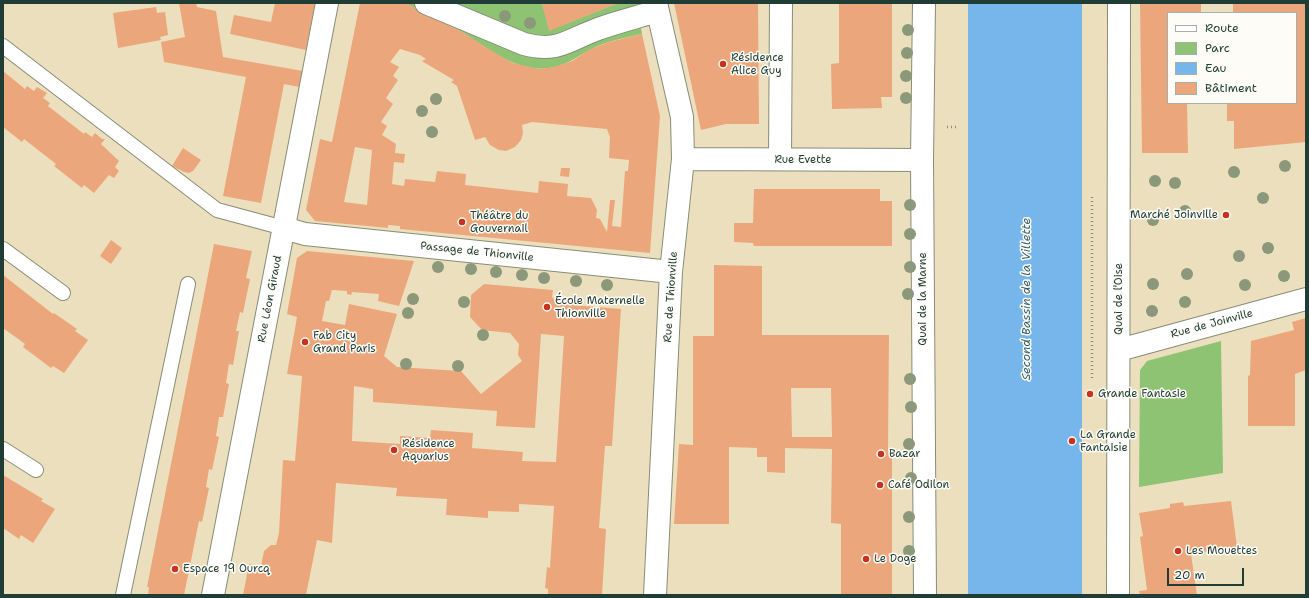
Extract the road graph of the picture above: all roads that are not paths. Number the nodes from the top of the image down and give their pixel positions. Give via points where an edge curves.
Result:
1 (327, 3) edge
2 (426, 3) edge
3 (781, 3) edge
4 (924, 3) edge
5 (1119, 3) edge
6 (657, 7) edge
7 (3, 46) edge
8 (683, 159) junction
9 (780, 159) junction
10 (922, 160) junction
11 (284, 228) junction
12 (3, 249) edge
13 (671, 272) junction
14 (188, 284) dead end
15 (63, 293) dead end
16 (1306, 299) edge
17 (1119, 350) junction
18 (3, 449) edge
19 (36, 470) dead end
20 (124, 595) edge
21 (213, 595) edge
22 (655, 595) edge
23 (925, 595) edge
24 (1118, 595) edge

1 - 11 street, Rue Léon Giraud
2 - 6 street via 524,44 540,48 562,45
3 - 9 street
4 - 10 street, Quai de la Marne
5 - 17 street, Quai de l'Oise
6 - 8 street, Rue de Thionville via 682,117
7 - 11 lane via 218,210
8 - 9 street, Rue Evette
8 - 13 street, Rue de Thionville
9 - 10 street, Rue Evette
10 - 23 street, Quai de la Marne
11 - 13 street, Passage de Thionville via 305,234
11 - 21 street, Rue Léon Giraud
12 - 15 lane
13 - 22 street, Rue de Thionville
14 - 20 lane
16 - 17 street, Rue de Joinville
17 - 24 street, Quai de l'Oise
18 - 19 lane

